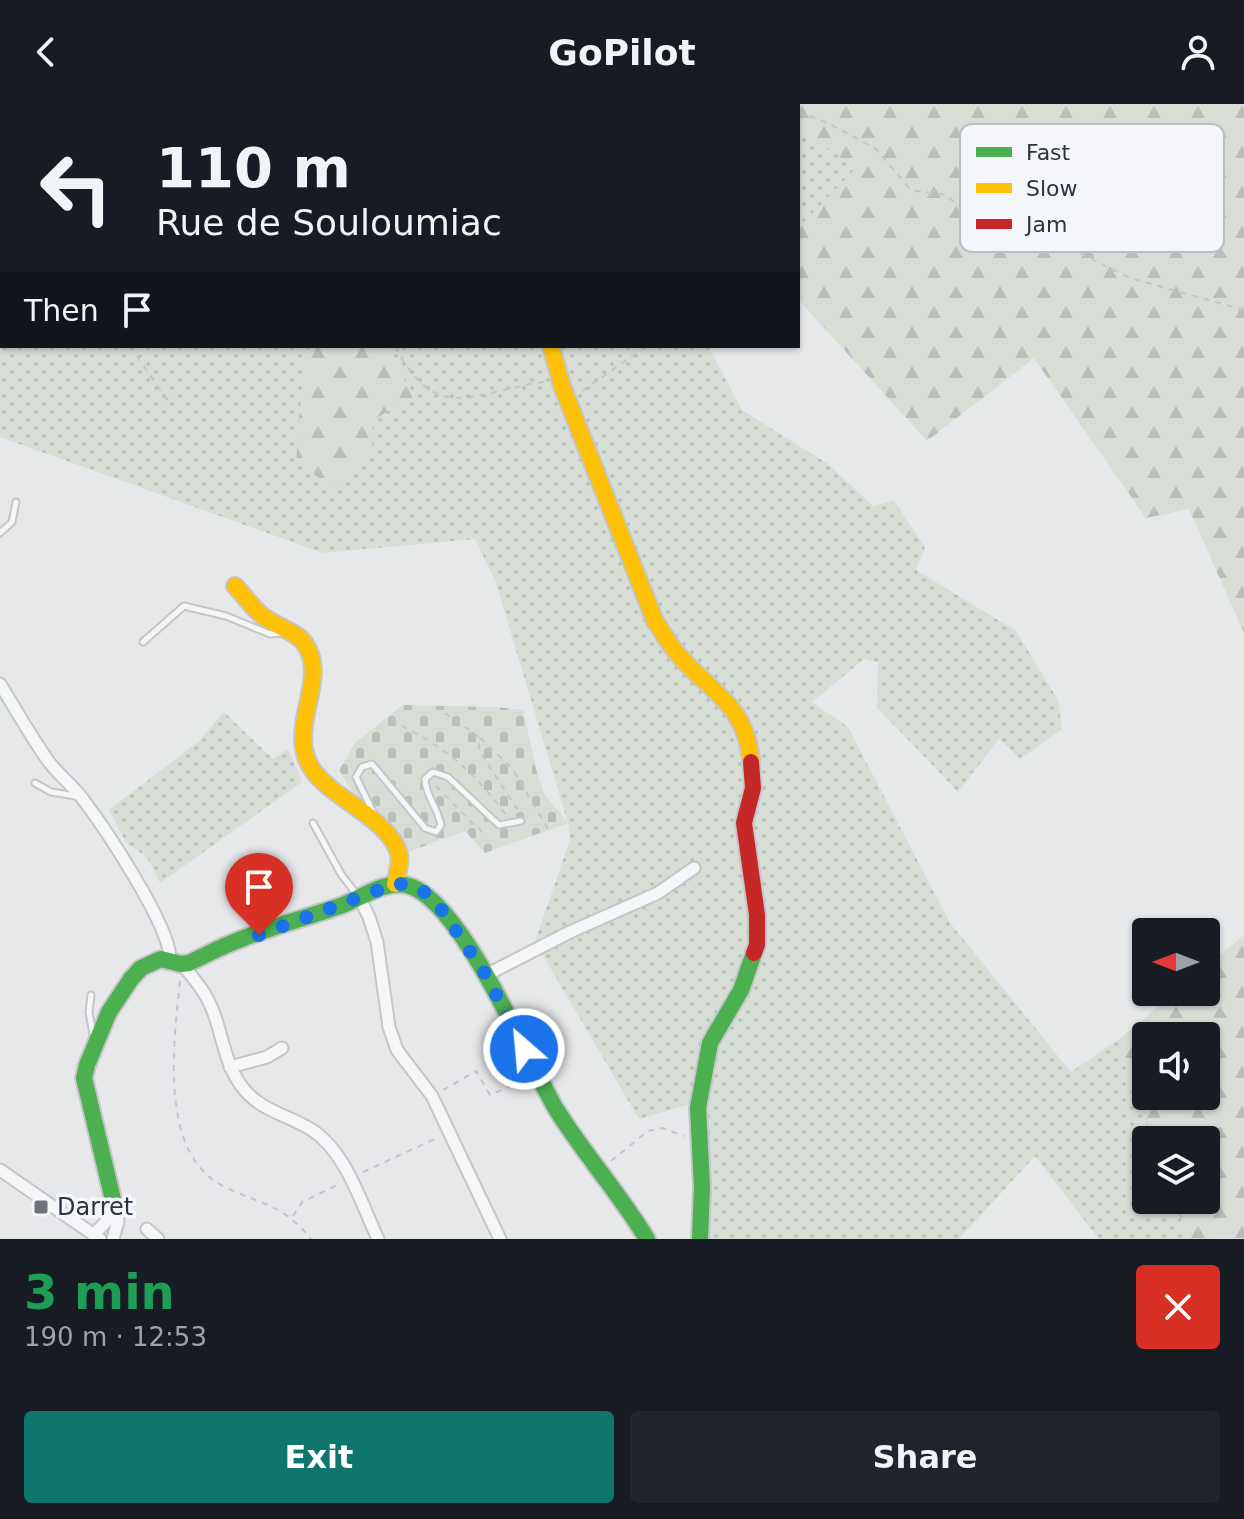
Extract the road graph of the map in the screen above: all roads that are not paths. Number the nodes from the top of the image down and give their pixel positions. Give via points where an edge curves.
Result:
1 (552, 348) edge
2 (16, 502) dead end
3 (0, 533) edge
4 (235, 586) dead end
5 (291, 633) junction
6 (143, 642) dead end
7 (0, 684) edge
8 (35, 783) dead end
9 (82, 797) junction
10 (521, 821) road end
11 (313, 823) dead end
12 (380, 825) junction
13 (694, 868) dead end
14 (250, 875) dead end
15 (395, 884) junction
16 (360, 899) junction
17 (281, 927) junction
18 (176, 961) junction
19 (486, 975) junction
20 (91, 995) dead end
21 (95, 1043) junction
22 (282, 1048) dead end
23 (230, 1067) junction
24 (0, 1170) edge
25 (114, 1204) junction
26 (147, 1229) dead end
27 (97, 1237) edge
28 (113, 1239) edge
29 (158, 1239) edge
30 (378, 1239) edge
31 (500, 1239) edge
32 (647, 1239) edge
33 (700, 1239) edge

1 - 33 street via 655,621 677,653 740,718 750,748 753,788 744,823 757,945 741,990 710,1043 698,1108
2 - 3 lane via 12,522
4 - 5 street via 261,616
5 - 6 lane via 270,634 184,606
5 - 12 street via 312,657 300,739 310,767 330,790
7 - 9 street via 52,766
8 - 9 lane via 51,792
9 - 18 street via 151,907
10 - 12 lane via 499,825 448,777 433,772 425,779 426,793 441,825 436,832 425,828 372,764 356,777
11 - 16 lane
12 - 15 street via 400,855
13 - 19 street via 658,893
14 - 17 lane
15 - 16 street
15 - 19 street via 408,884 439,906
16 - 17 street
16 - 31 street via 377,942 397,1050 432,1096
17 - 18 street
18 - 21 street via 156,959 139,966
18 - 23 street via 205,994
19 - 32 street via 554,1107
20 - 21 lane
21 - 25 street via 86,1064 85,1091
22 - 23 street
23 - 30 street via 257,1102 327,1144
24 - 27 street
25 - 27 street
25 - 28 street via 118,1221
26 - 29 street

